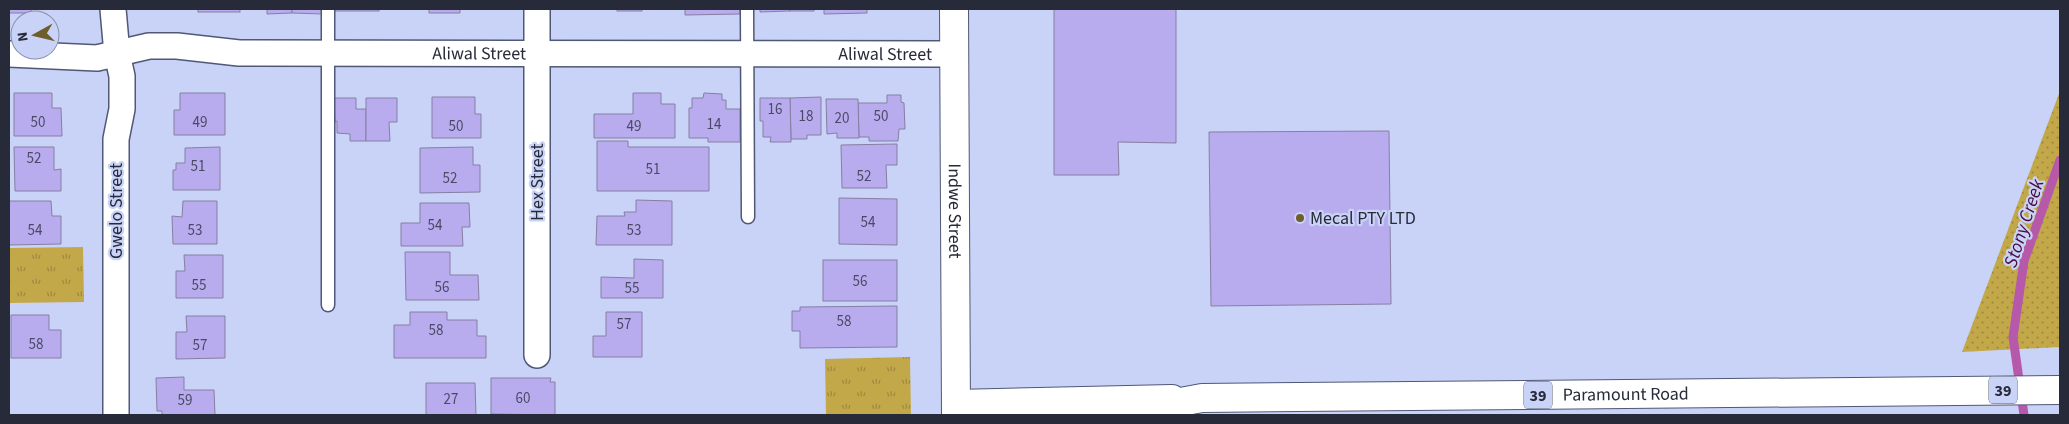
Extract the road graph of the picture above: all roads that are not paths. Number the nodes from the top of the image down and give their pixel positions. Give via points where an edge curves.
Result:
1 (113, 9) edge
2 (328, 9) edge
3 (537, 9) edge
4 (747, 9) edge
5 (954, 9) edge
6 (328, 53) junction
7 (747, 53) junction
8 (9, 54) edge
9 (117, 54) junction
10 (536, 54) junction
11 (954, 54) junction
12 (748, 217) dead end
13 (328, 305) dead end
14 (537, 355) dead end
15 (2060, 390) edge
16 (1202, 398) junction
17 (956, 409) edge
18 (116, 415) edge
19 (1133, 415) edge

1 - 9 street, Gwelo Street
2 - 6 lane
3 - 10 street, Hex Street
4 - 7 lane
5 - 11 main road, Indwe Street
6 - 9 street, Aliwal Street via 239,53 149,46
6 - 10 street, Aliwal Street
6 - 13 lane
7 - 10 street, Aliwal Street
7 - 11 street, Aliwal Street
7 - 12 lane
8 - 9 street, Aliwal Street via 97,58
9 - 18 street, Gwelo Street via 122,110 116,139
10 - 14 street, Hex Street
11 - 17 main road, Indwe Street
15 - 16 main road, Paramount Road / 39
16 - 17 main road
16 - 19 main road, Paramount Road / 39 via 1159,406

